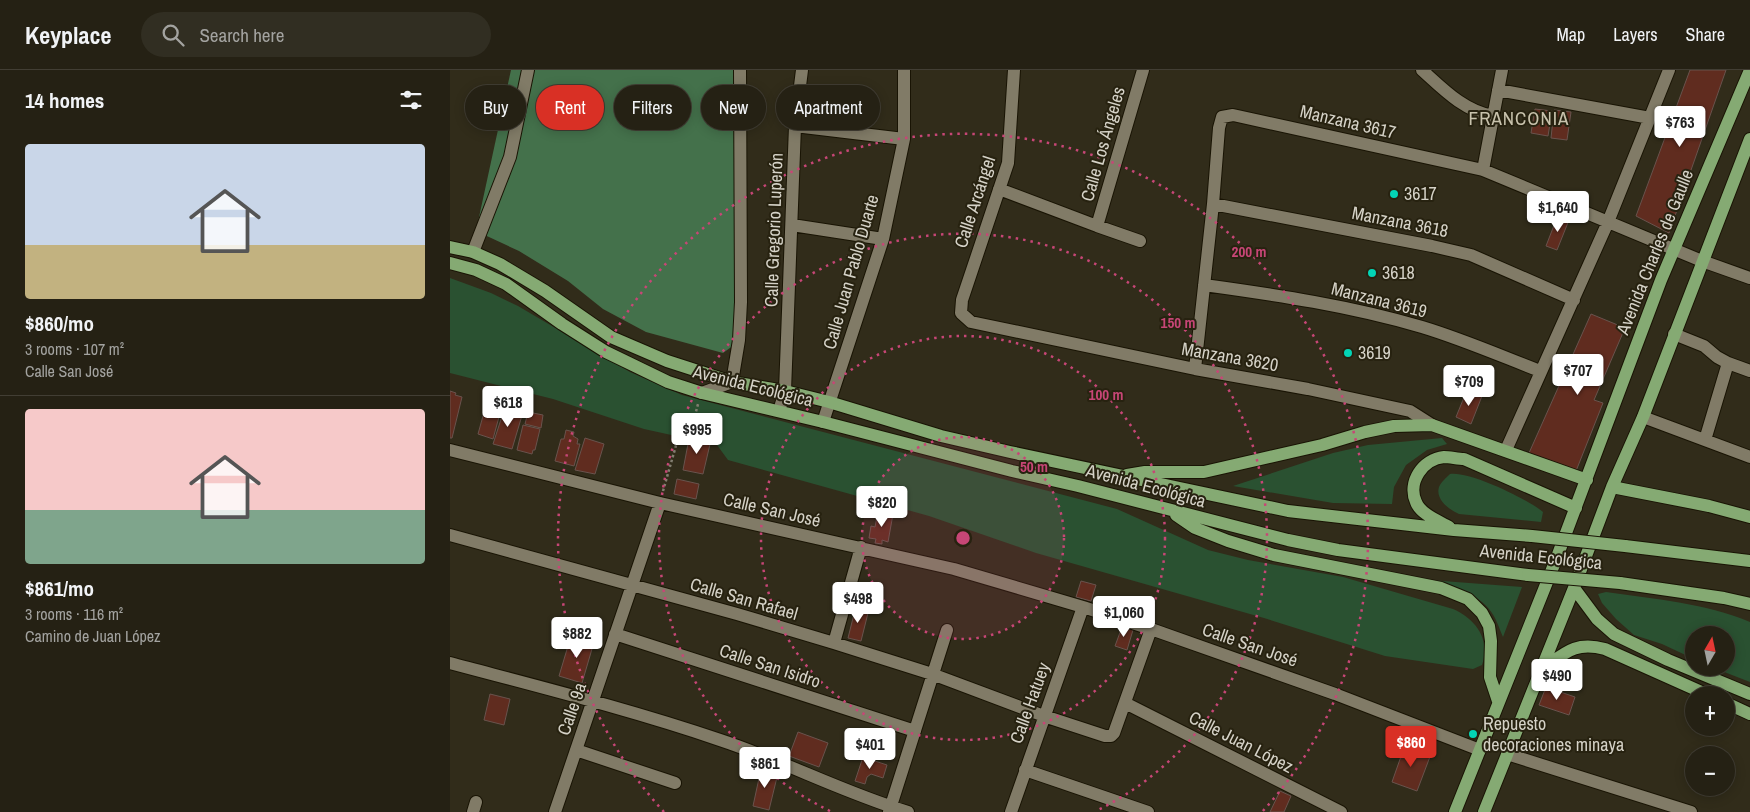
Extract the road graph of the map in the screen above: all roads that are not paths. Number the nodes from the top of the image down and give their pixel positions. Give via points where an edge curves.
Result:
1 (528, 70) edge
2 (740, 70) edge
3 (802, 70) edge
4 (904, 70) edge
5 (1014, 70) edge
6 (1133, 70) edge
7 (1143, 70) edge
8 (1422, 70) edge
9 (1502, 70) edge
10 (1670, 70) edge
11 (1750, 70) edge
12 (800, 85) edge
13 (1498, 90) junction
14 (1493, 116) junction
15 (1650, 118) junction
16 (795, 130) edge
17 (829, 130) edge
18 (904, 139) junction
19 (1750, 139) edge
20 (1483, 170) junction
21 (999, 189) junction
22 (1213, 204) junction
23 (1608, 222) junction
24 (792, 225) junction
25 (1097, 226) junction
26 (882, 238) junction
27 (1140, 241) dead end
28 (450, 246) edge
29 (1674, 248) junction
30 (472, 252) junction
31 (1702, 261) junction
32 (450, 263) edge
33 (1750, 278) edge
34 (1204, 285) junction
35 (1574, 300) junction
36 (961, 313) joint
37 (1674, 334) junction
38 (1728, 363) junction
39 (1195, 369) junction
40 (1540, 371) junction
41 (1750, 371) edge
42 (732, 382) junction
43 (785, 391) junction
44 (702, 394) junction
45 (829, 402) junction
46 (779, 411) junction
47 (1643, 417) junction
48 (823, 422) junction
49 (1432, 425) junction
50 (1705, 440) junction
51 (450, 450) edge
52 (1506, 450) junction
53 (1750, 457) edge
54 (1120, 476) junction
55 (1587, 480) junction
56 (1612, 487) junction
57 (660, 503) junction
58 (1576, 508) junction
59 (1168, 510) junction
60 (1750, 517) edge
61 (1454, 530) junction
62 (450, 535) edge
63 (861, 548) junction
64 (1750, 561) edge
65 (632, 586) junction
66 (1574, 588) junction
67 (1750, 604) edge
68 (1083, 606) junction
69 (1151, 629) junction
70 (947, 630) dead end
71 (615, 634) junction
72 (834, 643) junction
73 (450, 663) edge
74 (1541, 670) junction
75 (932, 674) junction
76 (1688, 686) edge
77 (1750, 694) edge
78 (593, 701) junction
79 (1498, 701) junction
80 (1125, 704) junction
81 (1735, 707) edge
82 (1750, 714) edge
83 (1044, 716) junction
84 (915, 731) junction
85 (576, 750) junction
86 (1480, 750) junction
87 (1507, 754) junction
88 (1025, 770) junction
89 (675, 783) dead end
90 (890, 809) edge
91 (555, 812) edge
92 (908, 812) edge
93 (1011, 812) edge
94 (1148, 812) edge
95 (1341, 812) edge
96 (1454, 812) edge
97 (1484, 812) edge
98 (1691, 812) edge

1 - 30 street via 510,157
2 - 42 street via 741,302
3 - 12 street, Calle Gregorio Luperón
4 - 18 street, Calle Juan Pablo Duarte
5 - 21 street, Calle Arcángel via 1008,163
6 - 7 street
7 - 25 street, Calle Los Ángeles
8 - 14 street via 1458,102 1481,114
9 - 13 street
10 - 15 street
11 - 29 main road, Avenida Charles de Gaulle
13 - 14 street
13 - 15 street
14 - 20 street
15 - 23 street
16 - 24 street, Calle Gregorio Luperón
17 - 18 street
18 - 26 street, Calle Juan Pablo Duarte
19 - 31 main road
20 - 22 street, Manzana 3617 via 1233,115 1222,117 1219,128
20 - 23 street, Manzana 3617
21 - 25 street
21 - 36 street, Calle Arcángel via 962,300
22 - 34 street, Manzana 3617
22 - 35 street, Manzana 3618 via 1471,255
23 - 29 street, Manzana 3617
23 - 35 street
24 - 26 street
24 - 43 street, Calle Gregorio Luperón
25 - 27 street
26 - 45 street, Calle Juan Pablo Duarte
28 - 30 main road, Avenida Ecológica
29 - 31 street, Manzana 3617
29 - 55 main road, Avenida Charles de Gaulle
30 - 42 main road, Avenida Ecológica via 524,278 611,337 667,361
31 - 33 street, Manzana 3617
31 - 37 main road
32 - 44 main road, Avenida Ecológica via 476,270 506,284 606,352 668,382
34 - 39 street, Manzana 3617
34 - 40 street, Manzana 3619 via 1374,314 1460,340
35 - 40 street
36 - 39 street, Manzana 3620 via 971,322
37 - 38 street via 1704,346
37 - 47 main road
38 - 41 street
38 - 50 street
39 - 49 street, Manzana 3620 via 1410,411
40 - 52 street
42 - 43 main road, Avenida Ecológica
42 - 44 street
43 - 45 main road, Avenida Ecológica
43 - 46 street, Calle Gregorio Luperón
44 - 46 main road, Avenida Ecológica
45 - 48 street, Calle Juan Pablo Duarte
45 - 54 main road, Avenida Ecológica via 941,436
46 - 48 main road, Avenida Ecológica
47 - 50 street
47 - 56 main road
48 - 59 main road, Avenida Ecológica
49 - 52 main road
49 - 54 main road via 1394,426 1204,472 1145,472
50 - 53 street
51 - 57 street, Calle San José
52 - 55 main road
54 - 61 main road, Avenida Ecológica via 1288,511
55 - 58 main road, Avenida Charles de Gaulle
56 - 60 main road
56 - 66 main road
57 - 63 street, Calle San José
57 - 65 street, Calle 9a
58 - 61 main road via 1464,460 1444,457 1430,461 1418,472 1413,488 1416,504
58 - 79 main road, Avenida Charles de Gaulle
59 - 67 main road, Avenida Ecológica, bridge via 1330,548 1528,575 1620,583
59 - 79 main road via 1195,528 1228,542 1274,555 1441,588 1468,599 1489,626 1490,677
61 - 64 main road, Avenida Ecológica, bridge
62 - 65 street, Calle San Rafael
63 - 68 street, Calle San José via 954,569
63 - 72 street
65 - 71 street, Calle 9a
65 - 72 street, Calle San Rafael
66 - 74 main road
66 - 77 main road via 1597,619 1614,634
68 - 69 street, Calle San José
68 - 83 street, Calle Hatuey
69 - 80 street
69 - 86 street, Calle San José via 1335,694
70 - 75 street
71 - 78 street, Calle 9a
71 - 84 street, Calle San Isidro
72 - 75 street, Calle San Rafael
73 - 78 street
74 - 76 main road via 1571,650 1594,646
74 - 87 main road
75 - 83 street, Calle San Rafael
75 - 84 street
78 - 85 street, Calle 9a
78 - 90 street via 721,740
79 - 86 main road, Avenida Charles de Gaulle
80 - 83 street, Calle San Rafael via 1111,736
80 - 95 street, Calle Juan López
81 - 82 main road
83 - 88 street, Calle Hatuey
84 - 90 street
85 - 89 street
85 - 91 street, Calle 9a
86 - 96 main road, Avenida Charles de Gaulle
87 - 97 main road
87 - 98 street
88 - 93 street, Calle Hatuey
88 - 94 street
90 - 92 street

